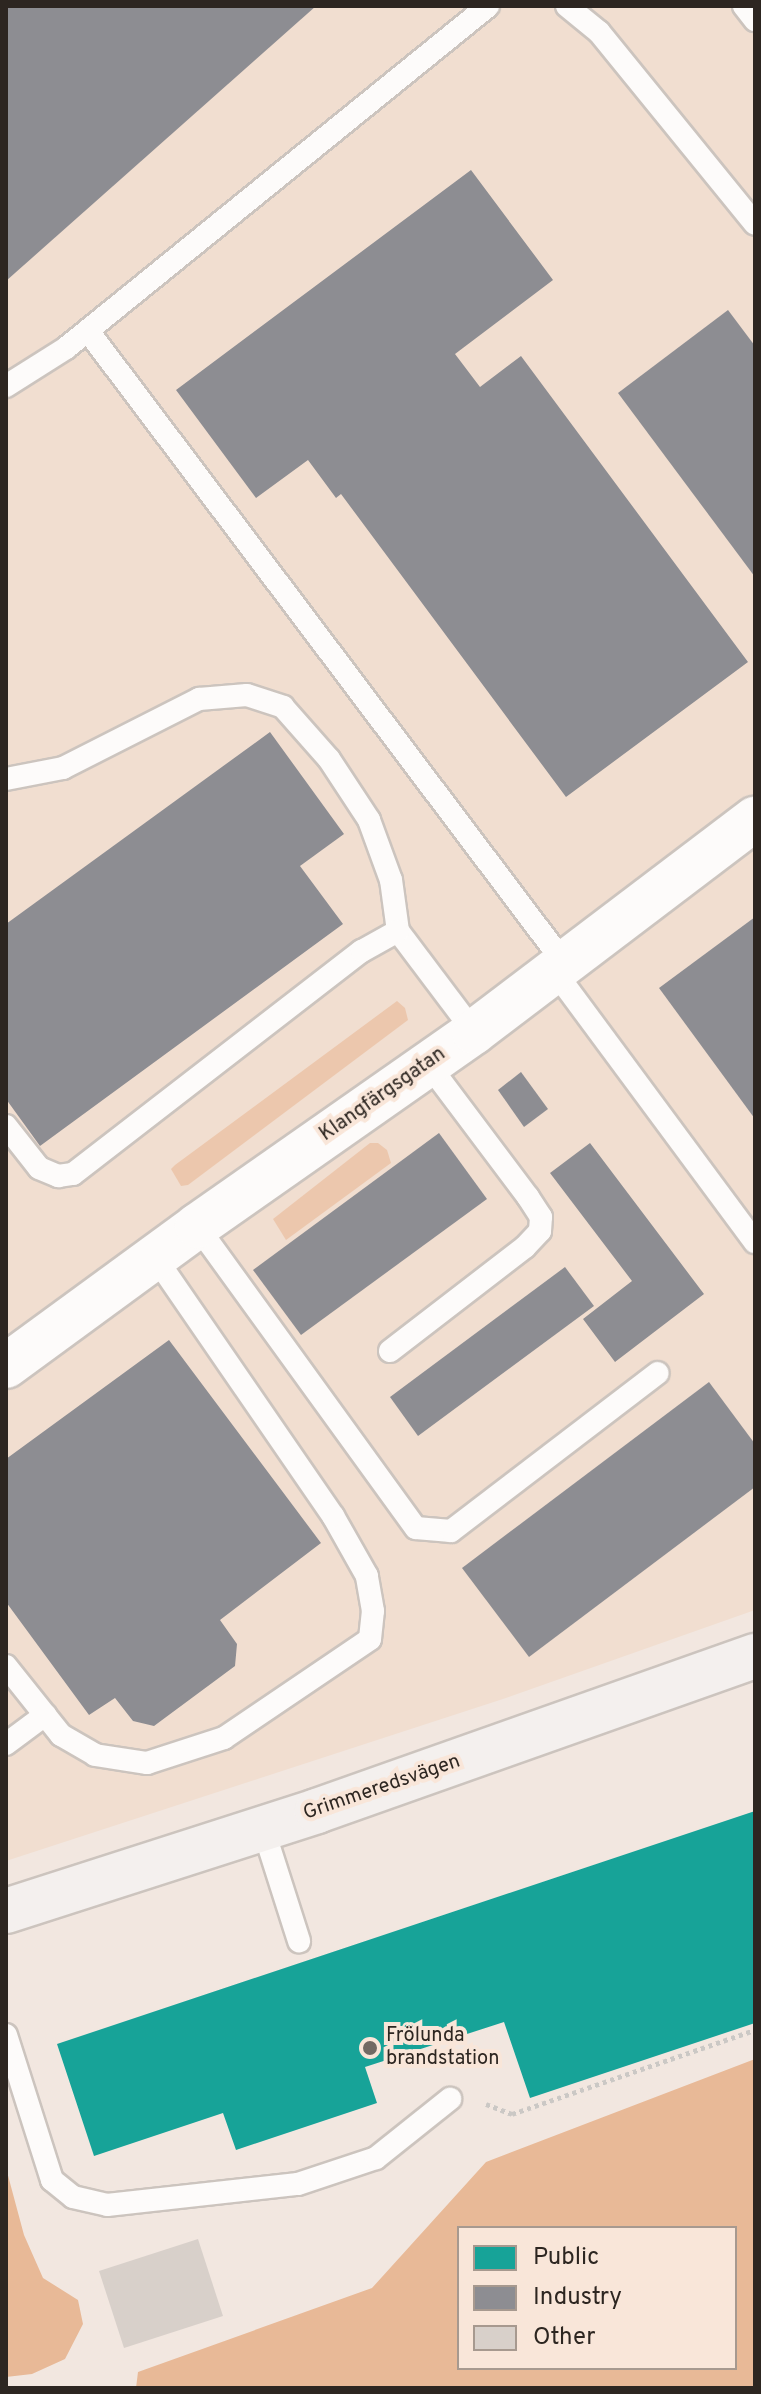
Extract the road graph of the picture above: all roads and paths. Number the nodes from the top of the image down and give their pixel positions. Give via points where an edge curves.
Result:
1 (488, 6) edge
2 (567, 6) edge
3 (744, 6) edge
4 (755, 20) edge
5 (755, 224) edge
6 (88, 331) junction
7 (6, 386) edge
8 (6, 779) edge
9 (755, 819) edge
10 (398, 931) junction
11 (560, 968) junction
12 (474, 1032) junction
13 (428, 1064) junction
14 (6, 1126) edge
15 (197, 1226) junction
16 (755, 1242) edge
17 (155, 1257) junction
18 (390, 1351) dead end
19 (6, 1366) edge
20 (658, 1373) dead end
21 (755, 1656) edge
22 (6, 1666) edge
23 (45, 1715) junction
24 (6, 1744) edge
25 (263, 1828) junction
26 (6, 1911) edge
27 (299, 1941) dead end
28 (755, 2030) edge
29 (6, 2035) edge
30 (450, 2099) dead end
31 (512, 2114) dead end

1 - 6 lane
2 - 5 lane via 599,32
3 - 4 lane
6 - 7 lane
6 - 11 lane
8 - 10 lane via 63,768 199,699 247,695 283,707 329,759 369,820 391,880
9 - 11 street, Klangfärgsgatan
10 - 12 lane
10 - 14 lane via 362,951 73,1174 58,1176 39,1168
11 - 12 street, Klangfärgsgatan
11 - 16 lane
12 - 13 street, Klangfärgsgatan
13 - 15 street, Klangfärgsgatan
13 - 18 lane via 528,1197 541,1217 540,1231
15 - 17 street, Klangfärgsgatan
15 - 20 lane via 416,1528 451,1531
17 - 19 street, Klangfärgsgatan
17 - 23 lane via 333,1516 367,1576 373,1611 370,1639 224,1738 147,1763 95,1755 61,1735
21 - 25 street, Grimmeredsvägen
22 - 23 lane
23 - 24 lane
25 - 26 street, Grimmeredsvägen
25 - 27 lane
28 - 31 path
29 - 30 lane via 52,2180 73,2197 107,2205 298,2184 376,2158

